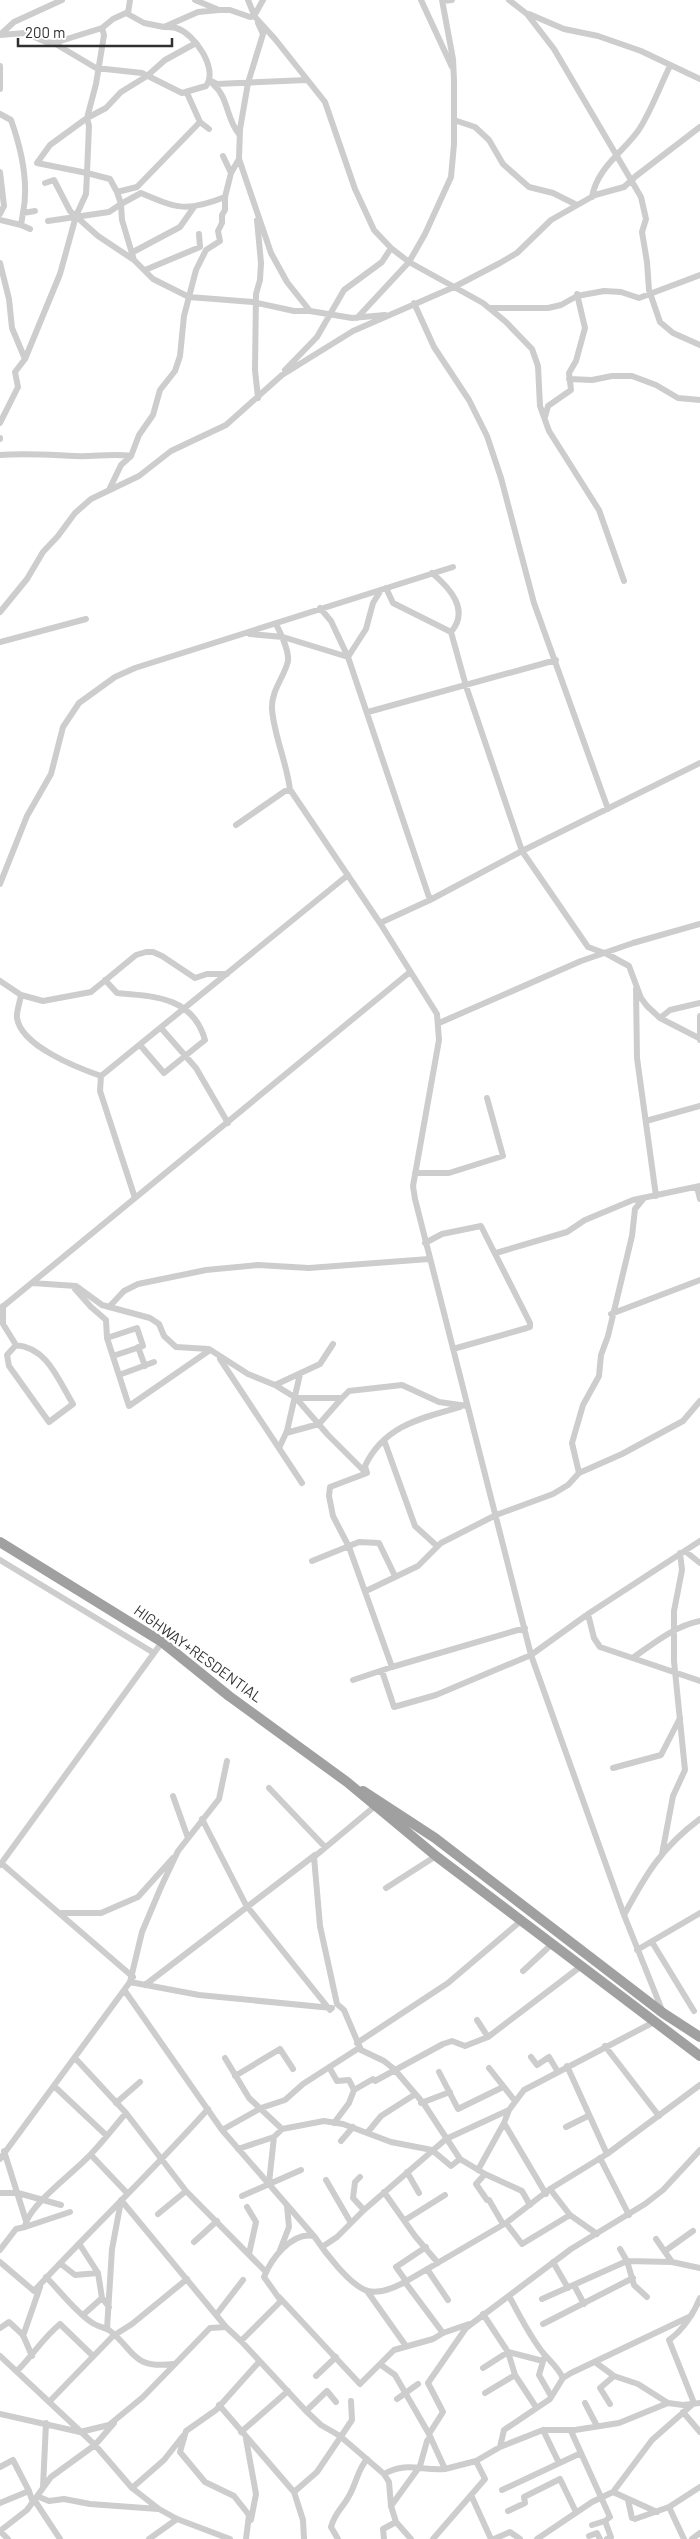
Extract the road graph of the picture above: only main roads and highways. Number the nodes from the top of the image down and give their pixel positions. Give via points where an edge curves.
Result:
1 (0, 1542) edge
2 (347, 1782) junction
3 (700, 2037) edge
4 (700, 2056) edge

1 - 2 highway, HIGHWAY+RESDENTIAL via 162,1642 229,1696
2 - 3 highway via 396,1810 435,1838 663,2013
2 - 4 highway via 436,1856

